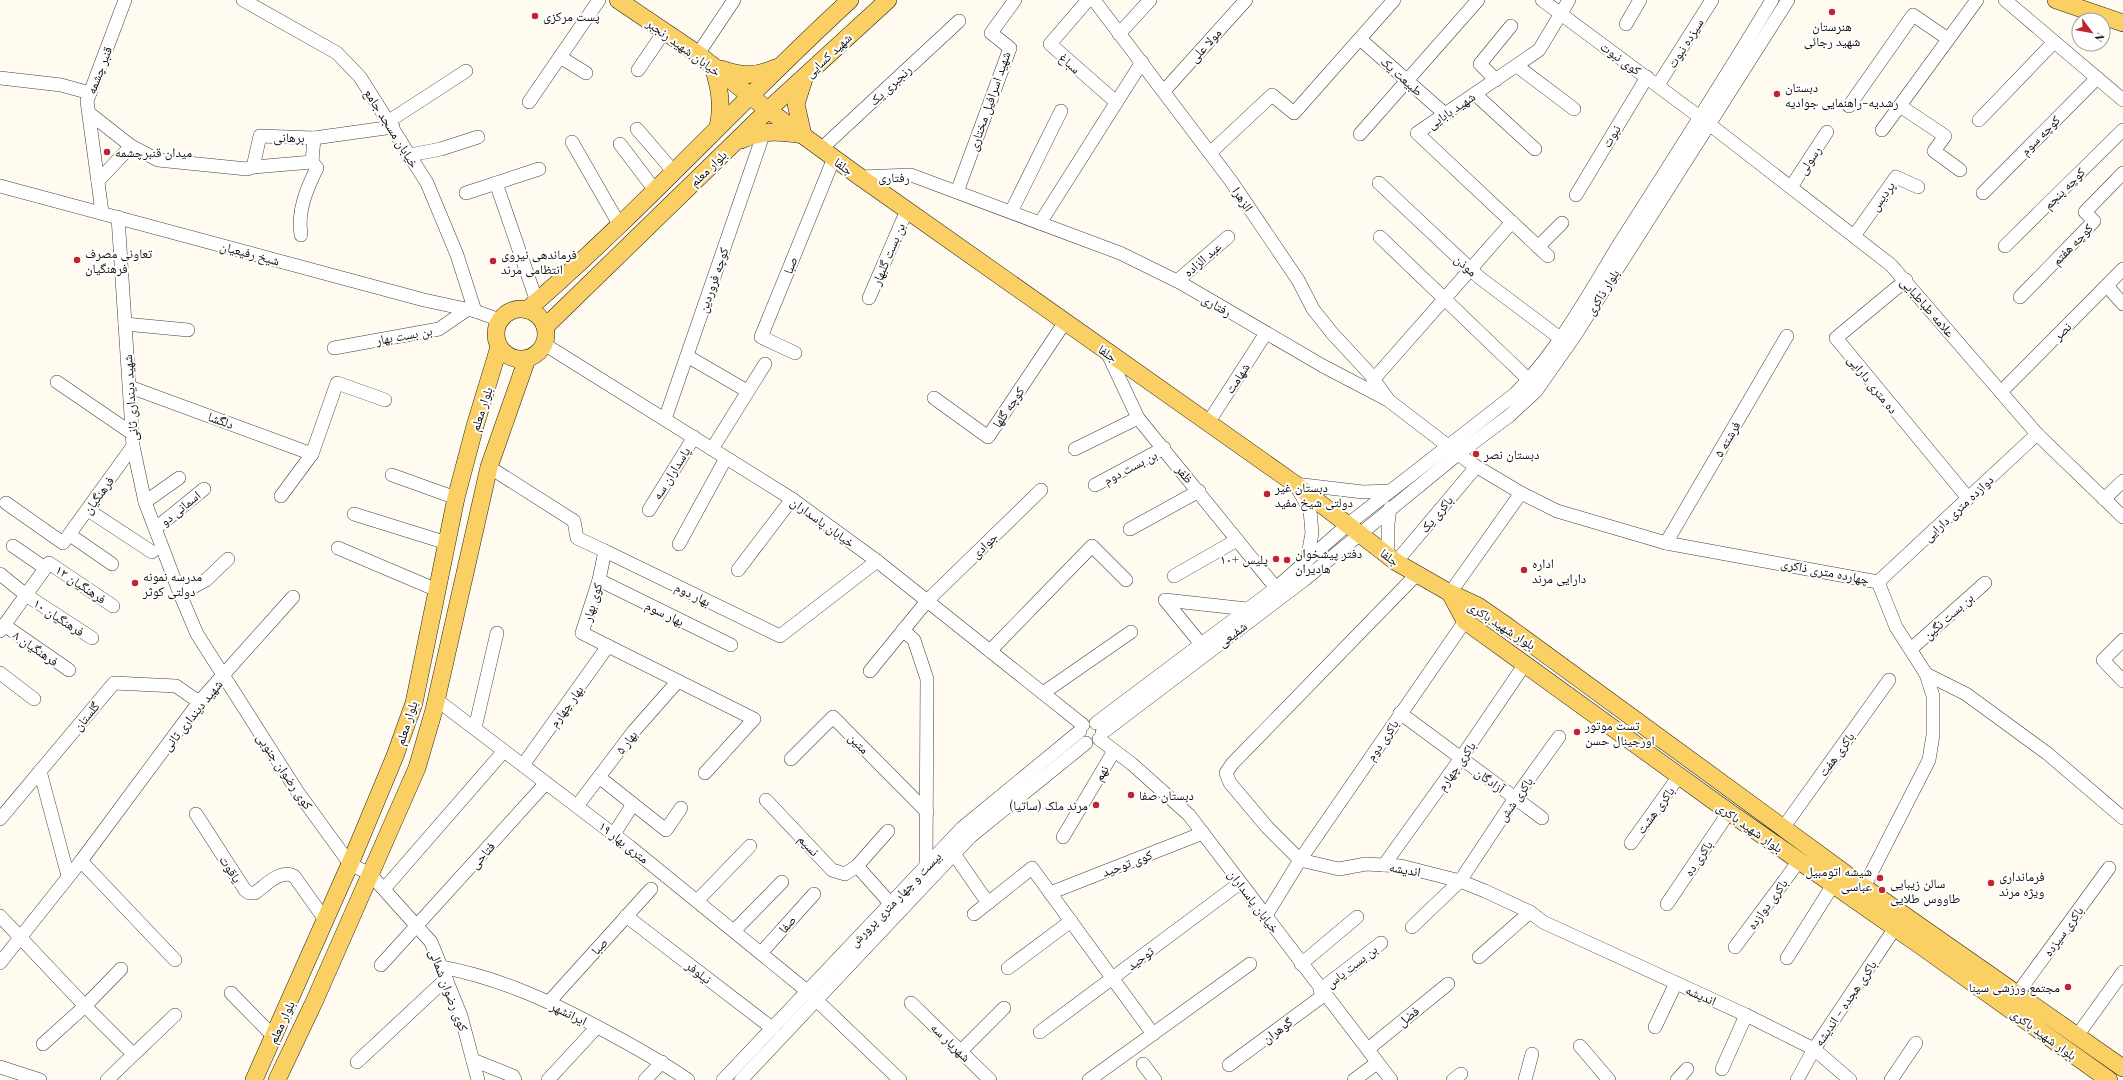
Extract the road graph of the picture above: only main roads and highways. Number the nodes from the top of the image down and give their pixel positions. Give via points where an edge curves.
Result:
1 (618, 0) edge
2 (888, 0) edge
3 (2056, 0) edge
4 (845, 4) edge
5 (2123, 23) edge
6 (855, 30) junction
7 (712, 65) junction
8 (779, 67) junction
9 (805, 77) junction
10 (750, 95) junction
11 (768, 110) junction
12 (718, 127) junction
13 (803, 135) junction
14 (735, 142) junction
15 (532, 306) junction
16 (545, 335) junction
17 (499, 348) junction
18 (527, 359) junction
19 (1450, 593) junction
20 (2123, 1068) edge
21 (254, 1080) edge
22 (277, 1080) edge
23 (2109, 1080) edge

1 - 7 main road, خیابان شهید رنجبر
2 - 6 main road, شهید کسایی
3 - 5 main road
4 - 6 main road via 838,17 840,25 847,30
4 - 8 main road, شهید کسایی
6 - 9 main road, شهید کسایی
7 - 8 main road via 749,76 760,75
7 - 10 main road, خیابان شهید رنجبر
7 - 12 main road via 720,91
8 - 10 main road, شهید کسایی
9 - 11 main road, شهید کسایی
9 - 13 main road via 796,104
10 - 11 main road, خیابان شهید رنجبر
10 - 12 main road, بلوار معلم
11 - 13 main road, جلفا
11 - 14 main road, بلوار معلم
12 - 15 main road, بلوار معلم
13 - 14 main road via 769,131 755,133
13 - 19 main road, جلفا via 1295,484 1416,575
14 - 16 main road, بلوار معلم
15 - 16 main road via 542,319
15 - 17 main road via 508,312 500,320 496,330
16 - 18 main road via 540,351
17 - 18 main road via 513,358
17 - 21 main road, بلوار معلم via 456,498 414,703 395,756 326,921
18 - 22 main road, بلوار معلم via 489,467 437,700 417,768
19 - 20 main road, بلوار شهید باکری via 1478,606 1507,626 1864,887
19 - 23 main road, بلوار شهید باکری via 1465,621 1729,812

